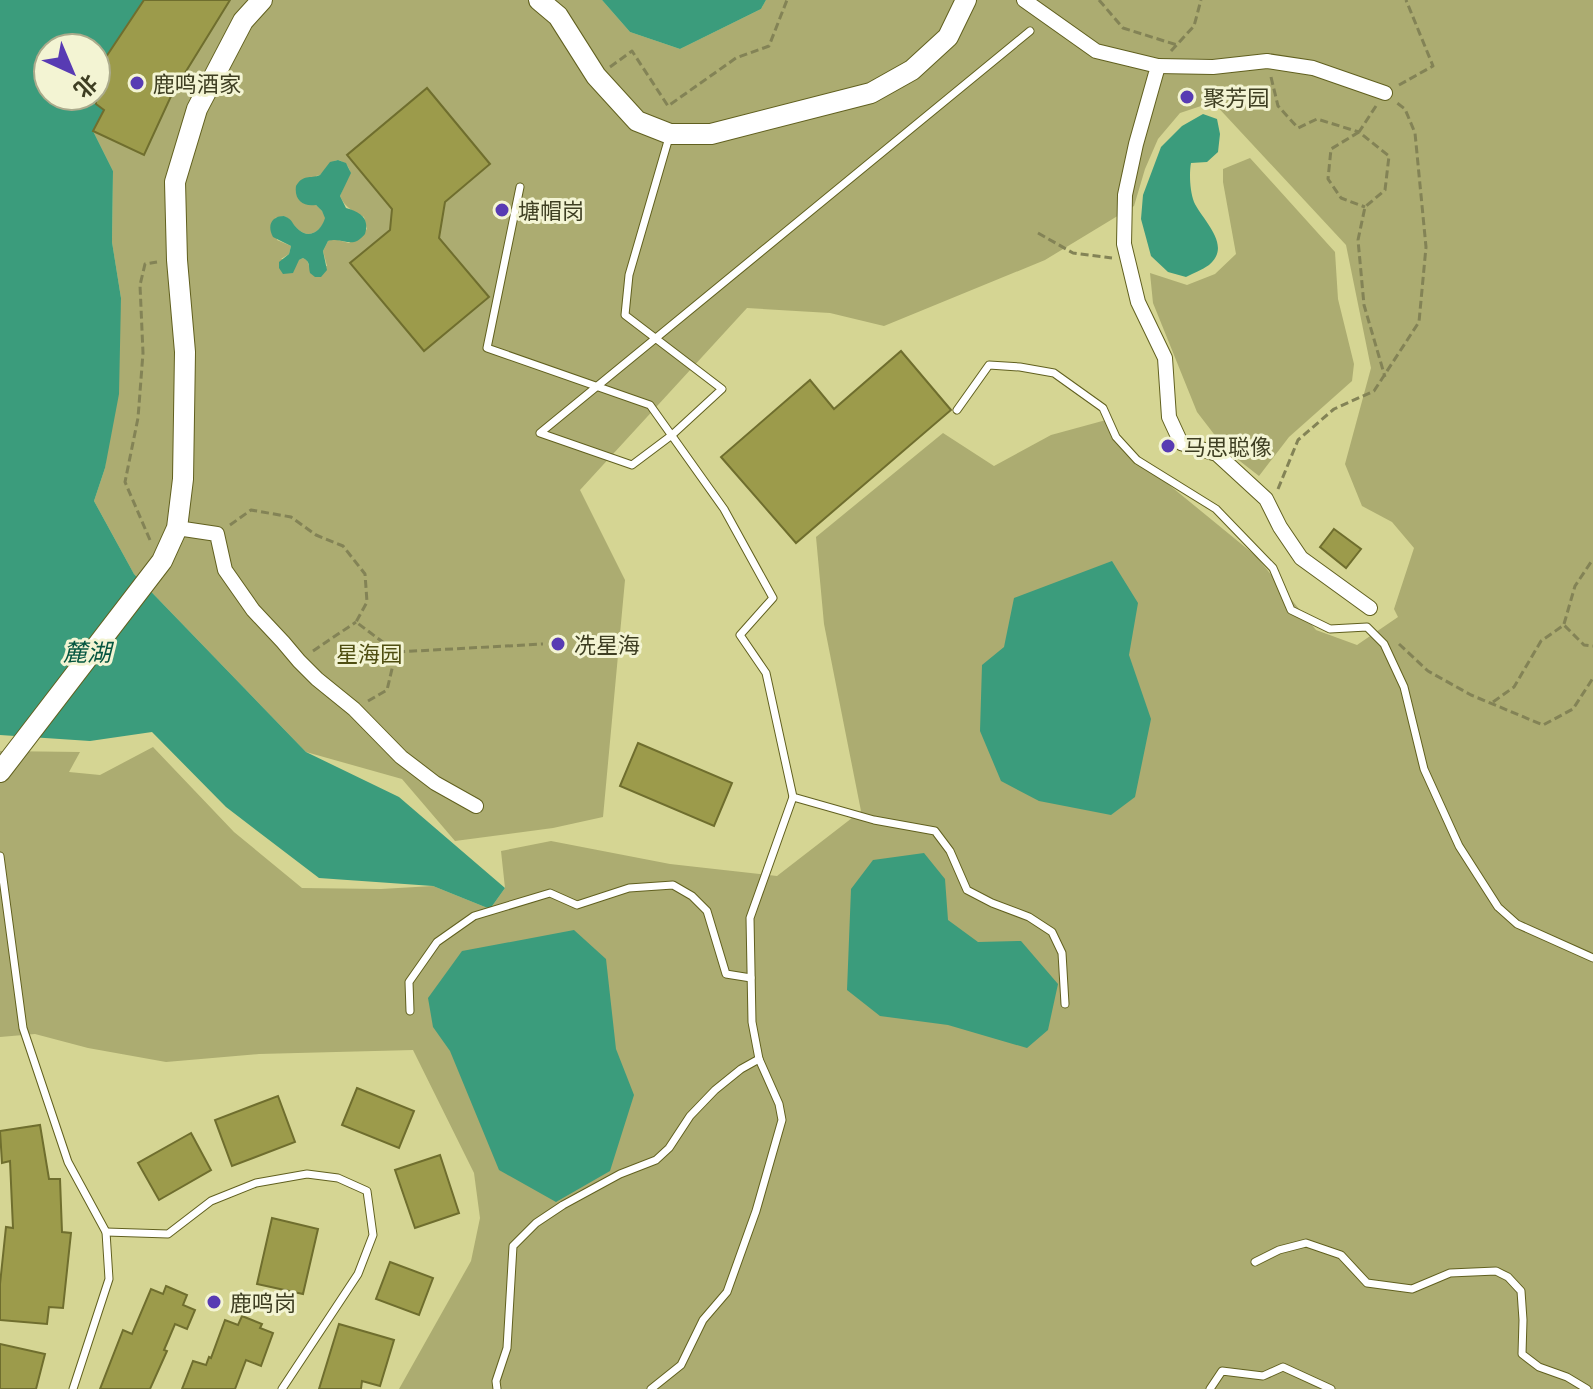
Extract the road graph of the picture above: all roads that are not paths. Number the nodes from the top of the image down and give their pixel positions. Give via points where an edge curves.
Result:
1 (262, 0) edge
2 (539, 0) edge
3 (966, 0) edge
4 (1024, 0) edge
5 (1030, 31) dead end
6 (1158, 66) junction
7 (1385, 93) road end
8 (670, 134) junction
9 (520, 187) dead end
10 (656, 338) junction
11 (597, 387) junction
12 (957, 410) dead end
13 (672, 435) junction
14 (177, 528) junction
15 (1370, 608) dead end
16 (0, 772) edge
17 (793, 797) junction
18 (476, 806) dead end
19 (0, 856) edge
20 (1593, 958) edge
21 (751, 978) junction
22 (1065, 1004) dead end
23 (410, 1011) dead end
24 (759, 1059) junction
25 (106, 1232) junction
26 (1255, 1262) dead end
27 (73, 1389) edge
28 (282, 1389) edge
29 (497, 1389) edge
30 (651, 1389) edge
31 (1210, 1389) edge
32 (1331, 1389) edge
33 (1587, 1389) edge

1 - 14 street via 243,21 197,109 175,182 185,352
2 - 8 street via 558,16 596,76 637,121
3 - 8 street via 948,37 912,70 871,93 711,134
4 - 6 street via 1096,51
5 - 10 lane
6 - 7 street via 1267,61 1313,68
6 - 15 street via 1125,195 1124,244 1138,302 1165,358 1169,417 1181,443 1217,454 1266,499 1301,558
8 - 10 lane via 629,275 625,315
9 - 11 lane via 487,348
10 - 11 lane
10 - 13 lane via 722,389
11 - 13 lane via 650,405
11 - 13 lane via 540,433 632,465
12 - 20 lane via 989,365 1054,373 1103,408 1116,437 1137,460 1216,509 1273,568 1291,610 1330,629 1367,627 1384,644 1404,687 1424,769 1459,846 1498,907 1517,924
13 - 17 lane via 724,509 773,598 740,635 766,673
14 - 16 street via 162,561
14 - 18 street via 217,534 225,570 299,661 401,757
17 - 21 lane via 750,918
17 - 22 lane via 935,831 967,890 1052,932 1062,953
19 - 25 lane via 23,1028 68,1162
21 - 23 lane via 726,974 707,911 673,885 629,888 577,905 550,893 474,916 437,942 409,982
21 - 24 lane
24 - 29 lane via 715,1090 656,1160 563,1205 513,1246 507,1348
24 - 30 lane via 782,1120 756,1211 727,1292 703,1320 681,1365
25 - 27 lane via 109,1279
25 - 28 lane via 168,1234 211,1201 256,1183 307,1174 338,1178 367,1191 373,1235 358,1274
26 - 33 lane via 1306,1243 1341,1255 1367,1283 1412,1289 1450,1273 1496,1271 1521,1291 1522,1354
31 - 32 lane via 1222,1371 1263,1376 1283,1367

